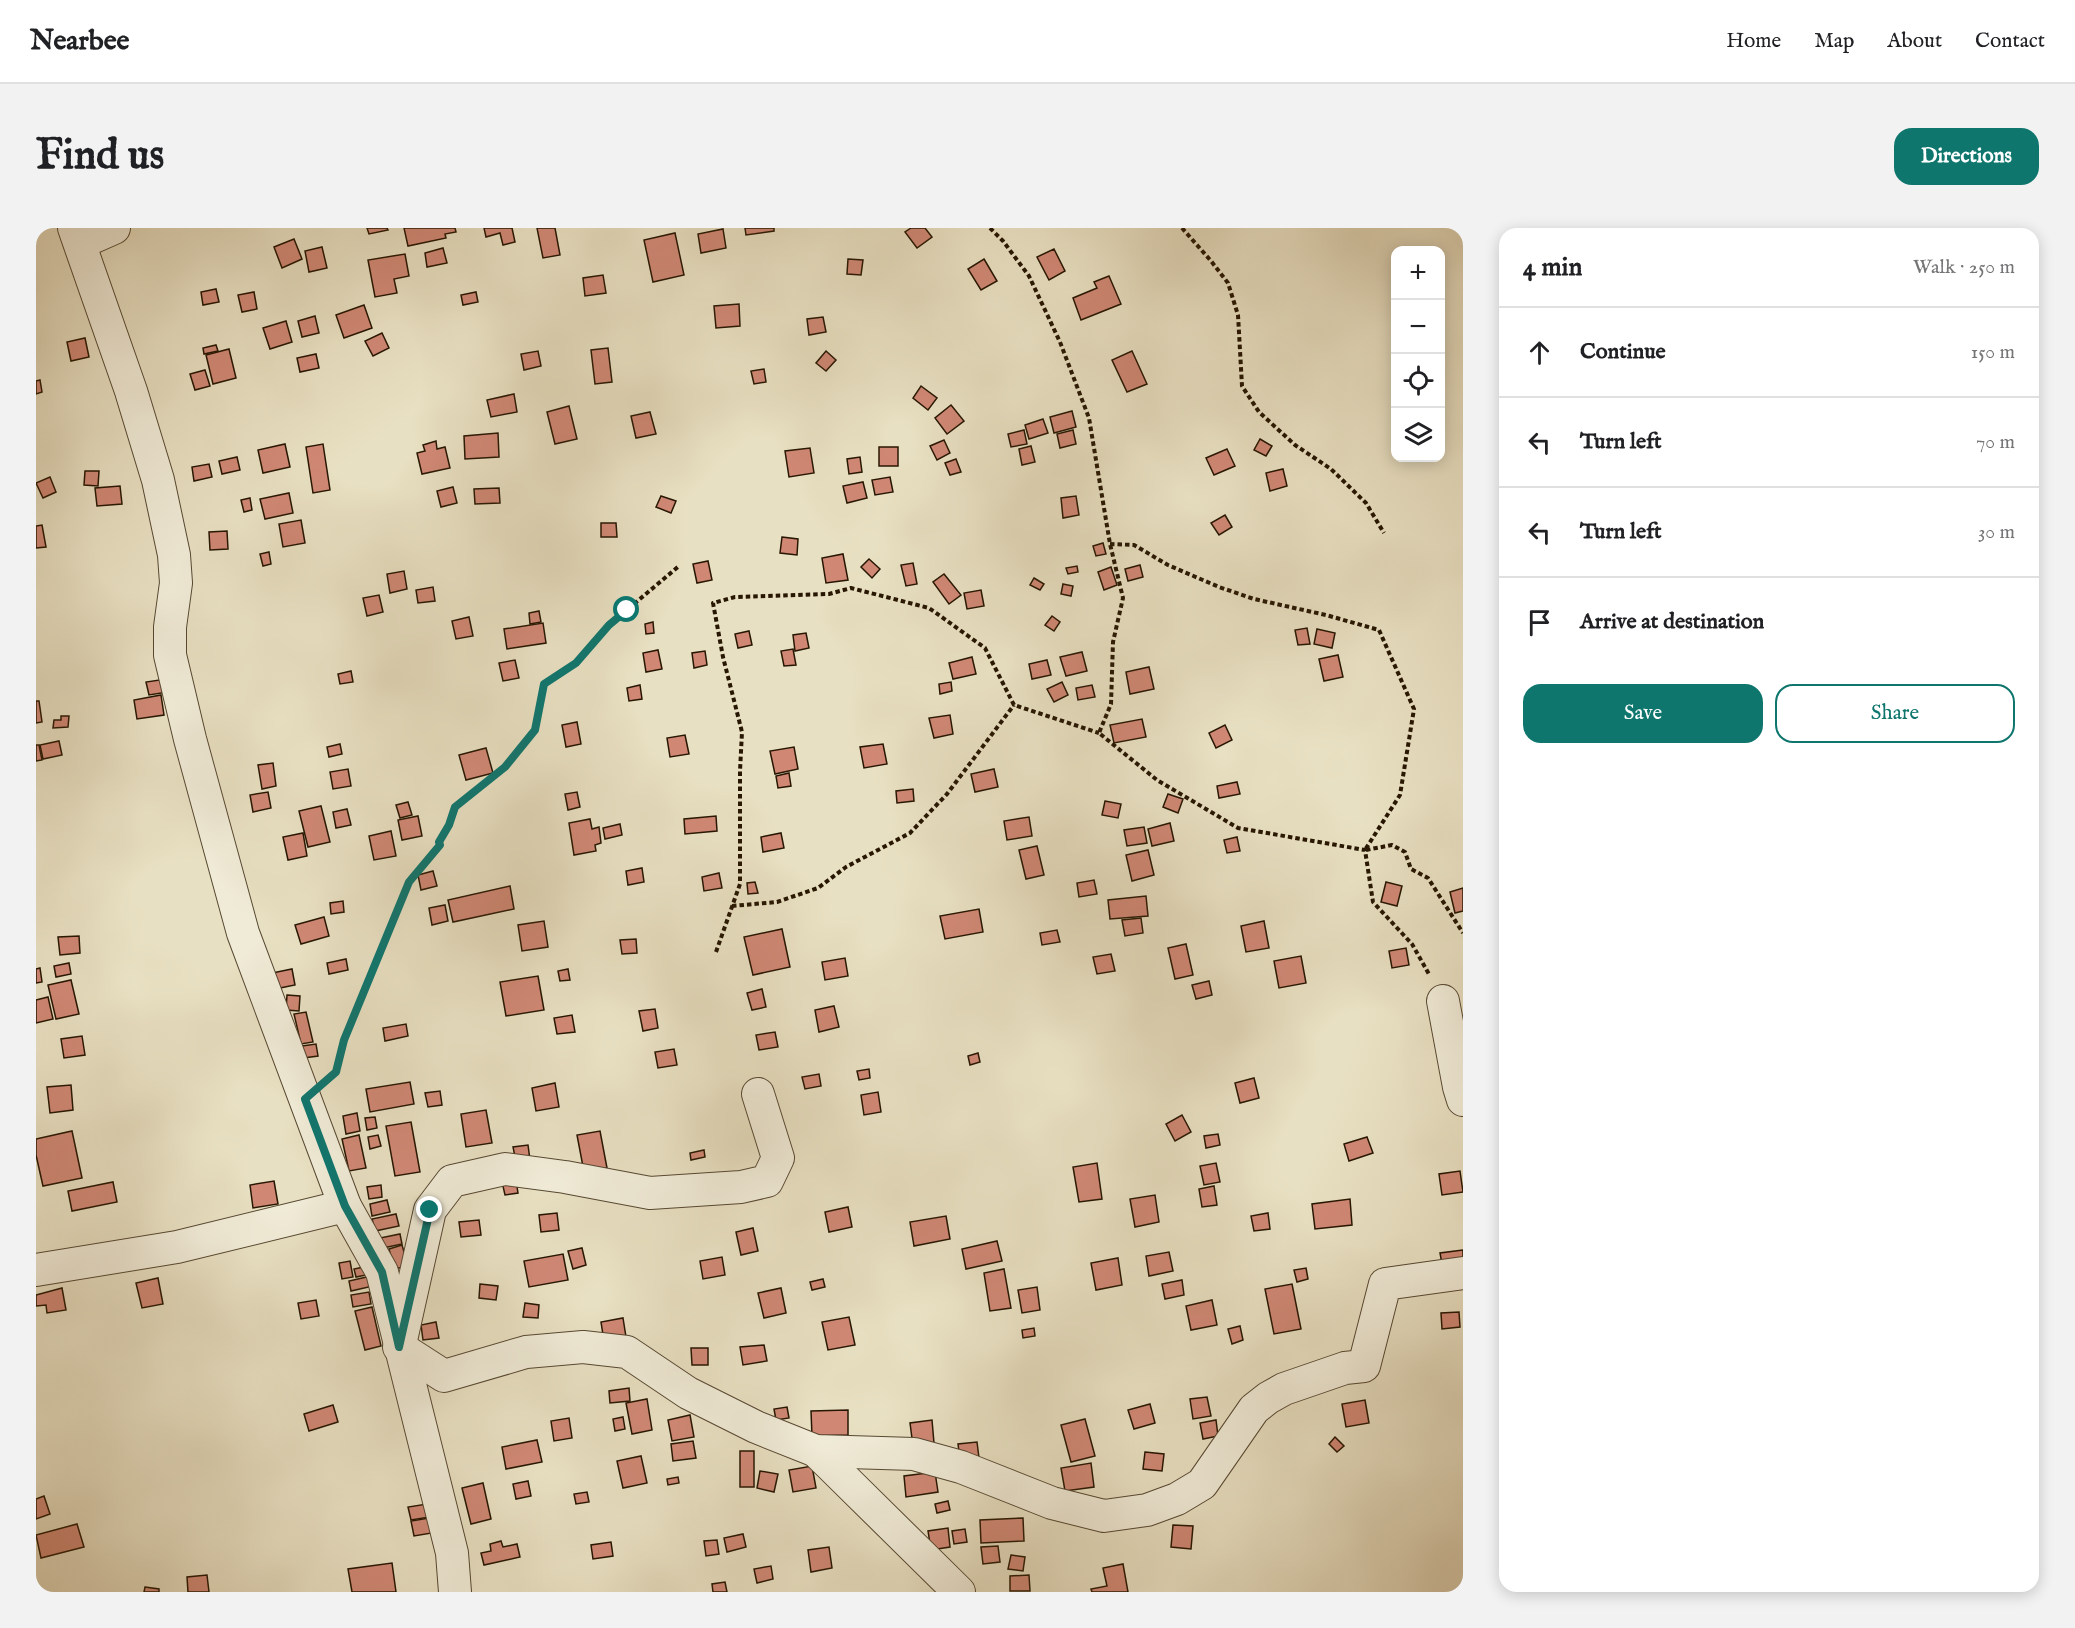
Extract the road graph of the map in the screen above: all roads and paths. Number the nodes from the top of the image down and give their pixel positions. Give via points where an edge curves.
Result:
1 (114, 228) edge
2 (990, 228) edge
3 (1182, 228) edge
4 (77, 236) edge
5 (1384, 533) dead end
6 (1110, 543) junction
7 (679, 566) dead end
8 (1014, 705) junction
9 (1099, 733) junction
10 (1365, 850) junction
11 (732, 906) junction
12 (1463, 933) edge
13 (716, 952) dead end
14 (1443, 1001) joint
15 (758, 1094) dead end
16 (305, 1099) junction
17 (1463, 1100) edge
18 (345, 1206) junction
19 (36, 1269) edge
20 (1463, 1273) edge
21 (399, 1347) junction
22 (816, 1451) junction
23 (455, 1592) edge
24 (959, 1592) edge

1 - 4 street
2 - 6 path via 1029,276 1082,397
3 - 5 path via 1228,283 1238,315 1242,386 1258,412 1295,445 1331,469 1366,503
4 - 16 street via 160,490 176,584 170,654 188,728 243,933
6 - 9 path via 1123,598 1113,642 1111,704
6 - 10 path via 1134,545 1219,587 1254,599 1379,630 1414,709 1400,795
7 - 16 path via 609,625 576,663 544,684 535,730 505,767 455,807 440,845 409,882 344,1040 336,1072
8 - 9 path
8 - 11 path via 947,794 910,833 846,867 818,888 777,902
8 - 11 path via 984,648 929,608 851,588 829,594 735,597 713,603 742,732 740,884
9 - 10 path via 1157,780 1238,828
10 - 12 path via 1392,845 1405,852 1411,869 1428,878
10 - 14 path via 1372,902 1412,944
11 - 13 path
14 - 17 street
15 - 21 street via 778,1158 767,1181 741,1187 650,1193 505,1169 452,1181 430,1210
16 - 18 street
18 - 19 street via 177,1247
18 - 21 street via 382,1272
20 - 22 street via 1384,1284 1364,1366 1335,1372 1268,1398 1254,1409 1202,1484 1147,1510 1104,1516 1052,1503 961,1467 914,1454
21 - 22 street via 444,1376 526,1352 583,1347 627,1352 688,1393
21 - 23 street via 452,1553
22 - 24 street

